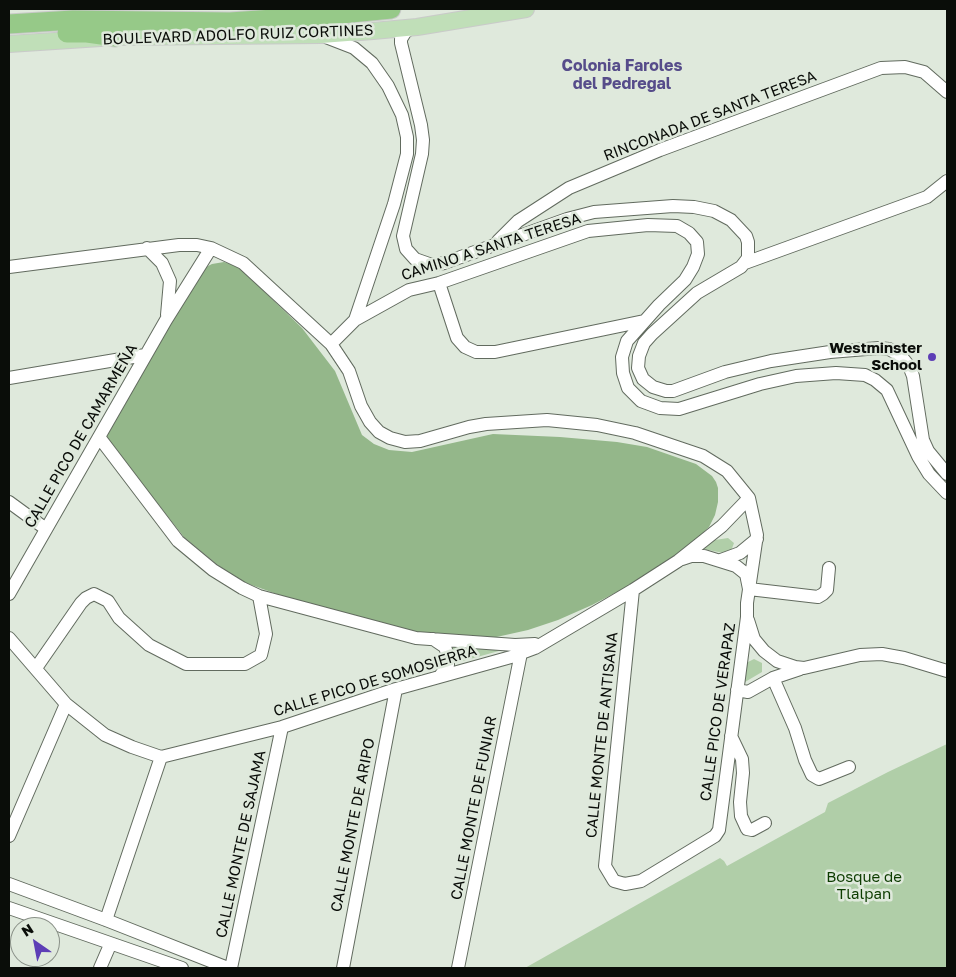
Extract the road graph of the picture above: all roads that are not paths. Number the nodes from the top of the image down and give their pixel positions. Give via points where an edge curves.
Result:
1 (84, 9) edge
2 (391, 9) edge
3 (526, 9) edge
4 (12, 24) edge
5 (417, 26) junction
6 (321, 35) junction
7 (116, 37) junction
8 (9, 44) edge
9 (947, 92) edge
10 (947, 181) edge
11 (394, 204) junction
12 (410, 211) junction
13 (494, 244) junction
14 (147, 248) junction
15 (211, 248) junction
16 (745, 263) junction
17 (9, 267) edge
18 (439, 283) junction
19 (166, 320) junction
20 (355, 320) junction
21 (644, 321) junction
22 (331, 344) junction
23 (145, 355) junction
24 (9, 378) edge
25 (99, 438) junction
26 (947, 474) edge
27 (947, 493) edge
28 (749, 498) junction
29 (9, 502) edge
30 (46, 529) junction
31 (757, 539) junction
32 (721, 560) junction
33 (678, 561) junction
34 (829, 568) dead end
35 (749, 589) junction
36 (633, 590) junction
37 (9, 594) edge
38 (259, 596) junction
39 (747, 617) junction
40 (9, 638) edge
41 (433, 638) junction
42 (547, 640) junction
43 (521, 653) junction
44 (36, 668) junction
45 (804, 668) junction
46 (947, 670) edge
47 (440, 676) junction
48 (773, 678) junction
49 (396, 689) junction
50 (737, 690) junction
51 (66, 704) junction
52 (282, 728) junction
53 (731, 736) junction
54 (161, 757) junction
55 (849, 767) dead end
56 (765, 823) dead end
57 (9, 836) edge
58 (614, 881) joint
59 (12, 885) edge
60 (38, 895) junction
61 (9, 907) edge
62 (30, 916) junction
63 (106, 920) junction
64 (110, 944) junction
65 (167, 944) junction
66 (157, 960) junction
67 (100, 968) edge
68 (182, 968) edge
69 (229, 968) edge
70 (343, 968) edge
71 (458, 968) edge

1 - 4 highway
2 - 4 highway via 230,22 73,20
3 - 5 main road, BOULEVARD ADOLFO RUIZ CORTINES
4 - 7 highway via 63,33
5 - 6 main road, BOULEVARD ADOLFO RUIZ CORTINES
5 - 12 street, CAMINO A SANTA TERESA via 406,31 401,39 423,140
6 - 7 main road, BOULEVARD ADOLFO RUIZ CORTINES
6 - 11 street, CAMINO A SANTA TERESA via 354,48 372,63 402,115 407,154
7 - 8 main road, BOULEVARD ADOLFO RUIZ CORTINES
9 - 13 street, RINCONADA DE SANTA TERESA via 924,72 905,67 881,68 660,150 569,188 518,221
10 - 16 street via 927,197
11 - 12 street
11 - 20 street, CAMINO A SANTA TERESA
12 - 13 street, CAMINO A SANTA TERESA via 404,243 420,262 438,265
13 - 16 street, CAMINO A SANTA TERESA via 594,212 694,207 714,211 739,227 748,242
14 - 15 street via 197,245
14 - 17 street
14 - 19 street, CALLE PICO DE CAMARMEÑA via 162,264 170,281
15 - 19 street, CALLE PICO DE CAMARMEÑA
15 - 22 street via 243,263
16 - 26 street via 697,293 652,334 641,350 638,362 640,374 648,384 673,391 725,372 771,361 830,352 889,349 902,356 909,366 922,440
18 - 20 street, CAMINO A SANTA TERESA via 409,290
18 - 21 street via 457,338 476,352 495,352
18 - 21 street, CAMINO A SANTA TERESA via 588,231 648,225 676,226 697,242 698,254 685,280
19 - 23 street, CALLE PICO DE CAMARMEÑA
20 - 22 street, CAMINO A SANTA TERESA
21 - 27 street, CAMINO A SANTA TERESA via 627,342 622,357 628,388 641,402 660,408 679,408 786,378 836,373 866,375 887,390 918,456
22 - 28 street via 349,371 370,422 390,438 420,441 469,427 538,420 597,425 644,436 712,460 732,476
23 - 24 street
23 - 25 street, CALLE PICO DE CAMARMEÑA
25 - 30 street, CALLE PICO DE CAMARMEÑA
25 - 38 street via 178,541 226,579
28 - 31 street
28 - 33 street, CALLE PICO DE SOMOSIERRA via 722,526
29 - 30 street
30 - 37 street, CALLE PICO DE CAMARMEÑA
31 - 32 street via 740,553
31 - 35 street
32 - 33 street via 698,556
32 - 35 street via 743,570
33 - 36 street, CALLE PICO DE SOMOSIERRA
34 - 35 street via 827,590 818,597
35 - 39 street
36 - 42 street, CALLE PICO DE SOMOSIERRA
36 - 58 street, CALLE MONTE DE ANTISANA via 605,866
38 - 41 street via 416,638
38 - 44 street via 266,634 261,655 244,664 186,664 149,644 119,618 108,601 94,594 81,603
39 - 45 street, CALLE PICO DE VERAPAZ via 754,639 764,651 785,665
39 - 50 street, CALLE PICO DE VERAPAZ
40 - 44 street
41 - 42 street via 515,645
41 - 47 street via 445,647 448,656 448,665
42 - 43 street, CALLE PICO DE SOMOSIERRA
43 - 47 street, CALLE PICO DE SOMOSIERRA
43 - 71 street, CALLE MONTE DE FUNIAR
44 - 51 street
45 - 46 street, CALLE PICO DE VERAPAZ via 876,654
45 - 48 street
47 - 49 street, CALLE PICO DE SOMOSIERRA
48 - 50 street via 748,692
48 - 55 street via 812,775 819,779
49 - 52 street, CALLE PICO DE SOMOSIERRA
49 - 70 street, CALLE MONTE DE ARIPO
50 - 53 street, CALLE PICO DE VERAPAZ
51 - 54 street via 105,735
51 - 57 street
52 - 54 street, CALLE PICO DE SOMOSIERRA
52 - 69 street, CALLE MONTE DE SAJAMA
53 - 56 street via 742,759 741,816 747,829 752,830
53 - 58 street, CALLE PICO DE VERAPAZ via 719,830 715,836 641,881 625,884
54 - 63 street
59 - 60 street
59 - 61 street via 17,893
60 - 62 street via 27,900 25,905
60 - 63 street
61 - 62 street
62 - 64 street
63 - 65 street
64 - 66 street
64 - 67 street
65 - 66 street via 168,953
65 - 69 street
66 - 68 street

